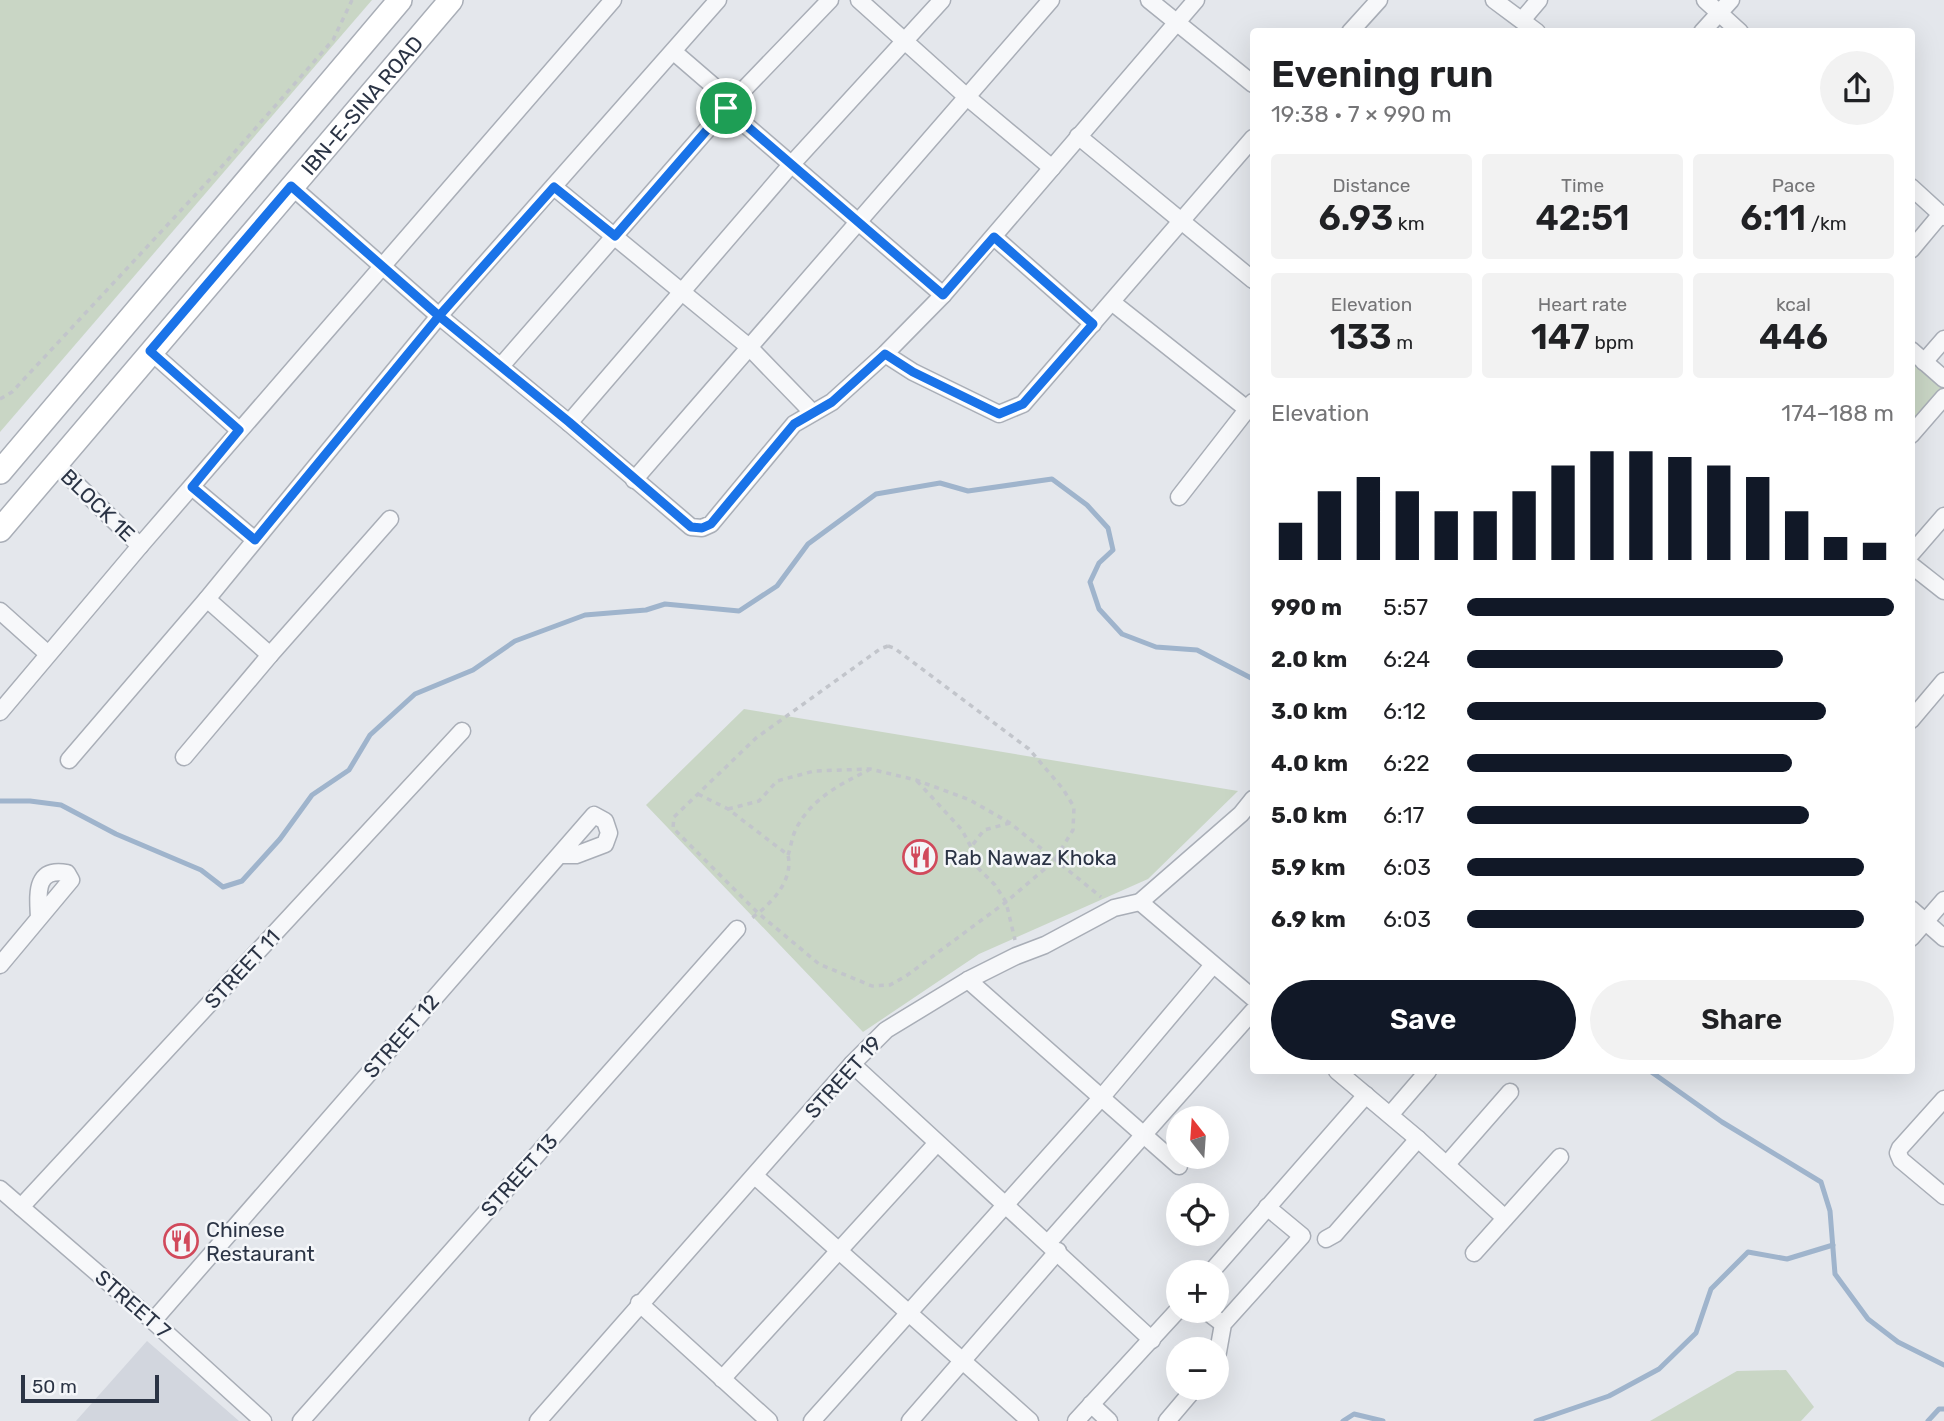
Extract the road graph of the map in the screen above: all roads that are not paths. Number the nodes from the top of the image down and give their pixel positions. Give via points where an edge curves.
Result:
1 (400, 0) edge
2 (451, 0) edge
3 (614, 0) edge
4 (718, 0) edge
5 (830, 0) edge
6 (859, 0) edge
7 (942, 0) edge
8 (1051, 0) edge
9 (1149, 0) edge
10 (1196, 0) edge
11 (1379, 0) edge
12 (1494, 0) edge
13 (1538, 0) edge
14 (1705, 0) edge
15 (1731, 0) edge
16 (1719, 13) junction
17 (1522, 20) junction
18 (1177, 23) junction
19 (1354, 28) edge
20 (1532, 28) edge
21 (1706, 28) edge
22 (1736, 28) edge
23 (906, 41) junction
24 (674, 52) junction
25 (1250, 82) edge
26 (967, 97) junction
27 (729, 105) junction
28 (1078, 136) junction
29 (1250, 142) edge
30 (790, 166) junction
31 (1052, 168) junction
32 (291, 186) junction
33 (554, 187) junction
34 (1915, 191) edge
35 (1943, 216) edge
36 (1181, 222) junction
37 (857, 223) junction
38 (615, 236) junction
39 (994, 237) junction
40 (1915, 246) edge
41 (382, 267) junction
42 (1250, 278) edge
43 (682, 290) junction
44 (943, 295) junction
45 (147, 299) junction
46 (1113, 303) junction
47 (439, 316) junction
48 (175, 321) junction
49 (1093, 324) junction
50 (1944, 339) edge
51 (749, 347) junction
52 (150, 351) junction
53 (885, 354) junction
54 (1915, 354) edge
55 (1924, 362) junction
56 (501, 366) junction
57 (1944, 379) edge
58 (1944, 397) edge
59 (1250, 406) edge
60 (812, 412) junction
61 (569, 422) junction
62 (239, 430) junction
63 (1915, 431) edge
64 (56, 464) junction
65 (0, 472) edge
66 (634, 480) junction
67 (192, 487) junction
68 (1179, 497) dead end
69 (1944, 516) edge
70 (390, 519) dead end
71 (0, 530) edge
72 (255, 540) junction
73 (140, 546) junction
74 (1915, 549) edge
75 (1915, 568) edge
76 (1944, 590) edge
77 (207, 599) junction
78 (0, 611) edge
79 (48, 654) junction
80 (270, 655) junction
81 (1943, 685) edge
82 (0, 712) edge
83 (1915, 716) edge
84 (462, 732) dead end
85 (184, 757) dead end
86 (69, 760) dead end
87 (1250, 802) edge
88 (560, 855) dead end
89 (1944, 900) edge
90 (1140, 902) junction
91 (1915, 912) edge
92 (39, 918) dead end
93 (1925, 921) junction
94 (737, 929) road end
95 (1915, 933) edge
96 (1944, 939) edge
97 (0, 965) edge
98 (1213, 965) junction
99 (968, 980) junction
100 (1250, 996) edge
101 (1250, 1014) edge
102 (852, 1063) junction
103 (1342, 1074) edge
104 (1425, 1074) edge
105 (1510, 1092) dead end
106 (1366, 1095) junction
107 (1101, 1098) junction
108 (1944, 1099) edge
109 (1390, 1115) junction
110 (1145, 1135) junction
111 (1418, 1139) junction
112 (937, 1143) junction
113 (1166, 1154) edge
114 (1560, 1157) dead end
115 (1447, 1164) junction
116 (755, 1176) junction
117 (0, 1189) edge
118 (1944, 1196) edge
119 (1006, 1205) junction
120 (21, 1207) junction
121 (1267, 1208) junction
122 (1505, 1218) junction
123 (1326, 1239) dead end
124 (1053, 1247) junction
125 (838, 1252) junction
126 (1474, 1253) dead end
127 (1222, 1260) edge
128 (639, 1303) junction
129 (908, 1313) junction
130 (153, 1321) junction
131 (1167, 1323) edge
132 (1223, 1324) joint
133 (1221, 1337) edge
134 (1152, 1340) junction
135 (964, 1360) junction
136 (723, 1379) junction
137 (1185, 1400) edge
138 (1091, 1404) junction
139 (263, 1421) edge
140 (301, 1421) edge
141 (538, 1421) edge
142 (769, 1421) edge
143 (812, 1421) edge
144 (910, 1421) edge
145 (1030, 1421) edge
146 (1076, 1421) edge
147 (1109, 1421) edge
148 (1167, 1421) edge

1 - 45 main road, IBN-E-SINA ROAD
2 - 32 main road, IBN-E-SINA ROAD
3 - 41 street
4 - 24 street
5 - 27 street
6 - 23 street
7 - 23 street
8 - 26 street
9 - 18 street
10 - 18 street
11 - 19 street
12 - 17 street
13 - 17 street
14 - 16 street
15 - 16 street
16 - 21 street
16 - 22 street
17 - 20 street
18 - 25 street
18 - 28 street
23 - 26 street
23 - 30 street
24 - 27 street
24 - 33 street
26 - 31 street
26 - 37 street
27 - 30 street
27 - 38 street
28 - 31 street
28 - 36 street
29 - 36 street
30 - 37 street
30 - 43 street
31 - 39 street
32 - 41 street
32 - 48 main road, IBN-E-SINA ROAD
33 - 38 street
33 - 47 street
34 - 35 street
35 - 40 street
36 - 42 street
36 - 46 street
37 - 44 street
37 - 51 street
38 - 43 street
38 - 56 street
39 - 44 street
39 - 49 street
41 - 47 street
41 - 62 street
43 - 51 street
43 - 61 street
44 - 53 street
45 - 48 main road
45 - 65 main road, IBN-E-SINA ROAD
46 - 49 street
46 - 59 street
47 - 56 street
47 - 72 street
48 - 52 main road, IBN-E-SINA ROAD
49 - 53 street via 1023,404 999,414
50 - 55 street
51 - 60 street
51 - 66 street
52 - 62 street
52 - 64 main road, IBN-E-SINA ROAD
53 - 60 street via 832,402
54 - 55 street
55 - 57 street
56 - 61 street
58 - 63 street
59 - 68 street
60 - 66 street via 794,424 711,524 702,528 691,527
61 - 66 street
62 - 67 street
64 - 71 main road, IBN-E-SINA ROAD
64 - 73 street, BLOCK 1E
67 - 72 street
67 - 73 street
69 - 74 street
70 - 80 street
72 - 77 street
73 - 79 street
75 - 76 street
77 - 80 street
77 - 86 street
78 - 79 street
79 - 82 street
80 - 85 street
81 - 83 street
84 - 120 street, STREET 11
87 - 90 street, STREET 19
88 - 130 street, STREET 12 via 576,855 605,844 609,833 605,821 594,815
89 - 93 street
90 - 98 street
90 - 99 street, STREET 19 via 1114,908
91 - 93 street
92 - 97 street via 41,880 48,873 66,873 71,880
93 - 95 street
93 - 96 street
94 - 140 street, STREET 13
98 - 100 street
98 - 107 street
99 - 102 street, STREET 19 via 886,1030
99 - 107 street
101 - 110 street
102 - 112 street
102 - 116 street, STREET 19
103 - 106 street
104 - 109 street
105 - 115 street
106 - 109 street
106 - 121 street
107 - 110 street
107 - 119 street
108 - 118 street via 1898,1153
109 - 111 street
110 - 113 street
110 - 124 street
111 - 115 street
111 - 123 street
112 - 119 street
112 - 125 street
114 - 122 street
115 - 122 street
116 - 125 street
116 - 128 street, STREET 19
117 - 120 street, STREET 7
119 - 124 street
119 - 129 street
120 - 130 street, STREET 7
121 - 127 street
121 - 132 street via 1301,1236
122 - 126 street
124 - 134 street
124 - 135 street
125 - 129 street
125 - 136 street
128 - 136 street
128 - 141 street, STREET 19
129 - 135 street
129 - 143 street
130 - 139 street, STREET 7
131 - 134 street
132 - 133 street
134 - 138 street
135 - 144 street
135 - 145 street
136 - 142 street
137 - 148 street
138 - 146 street
138 - 147 street

